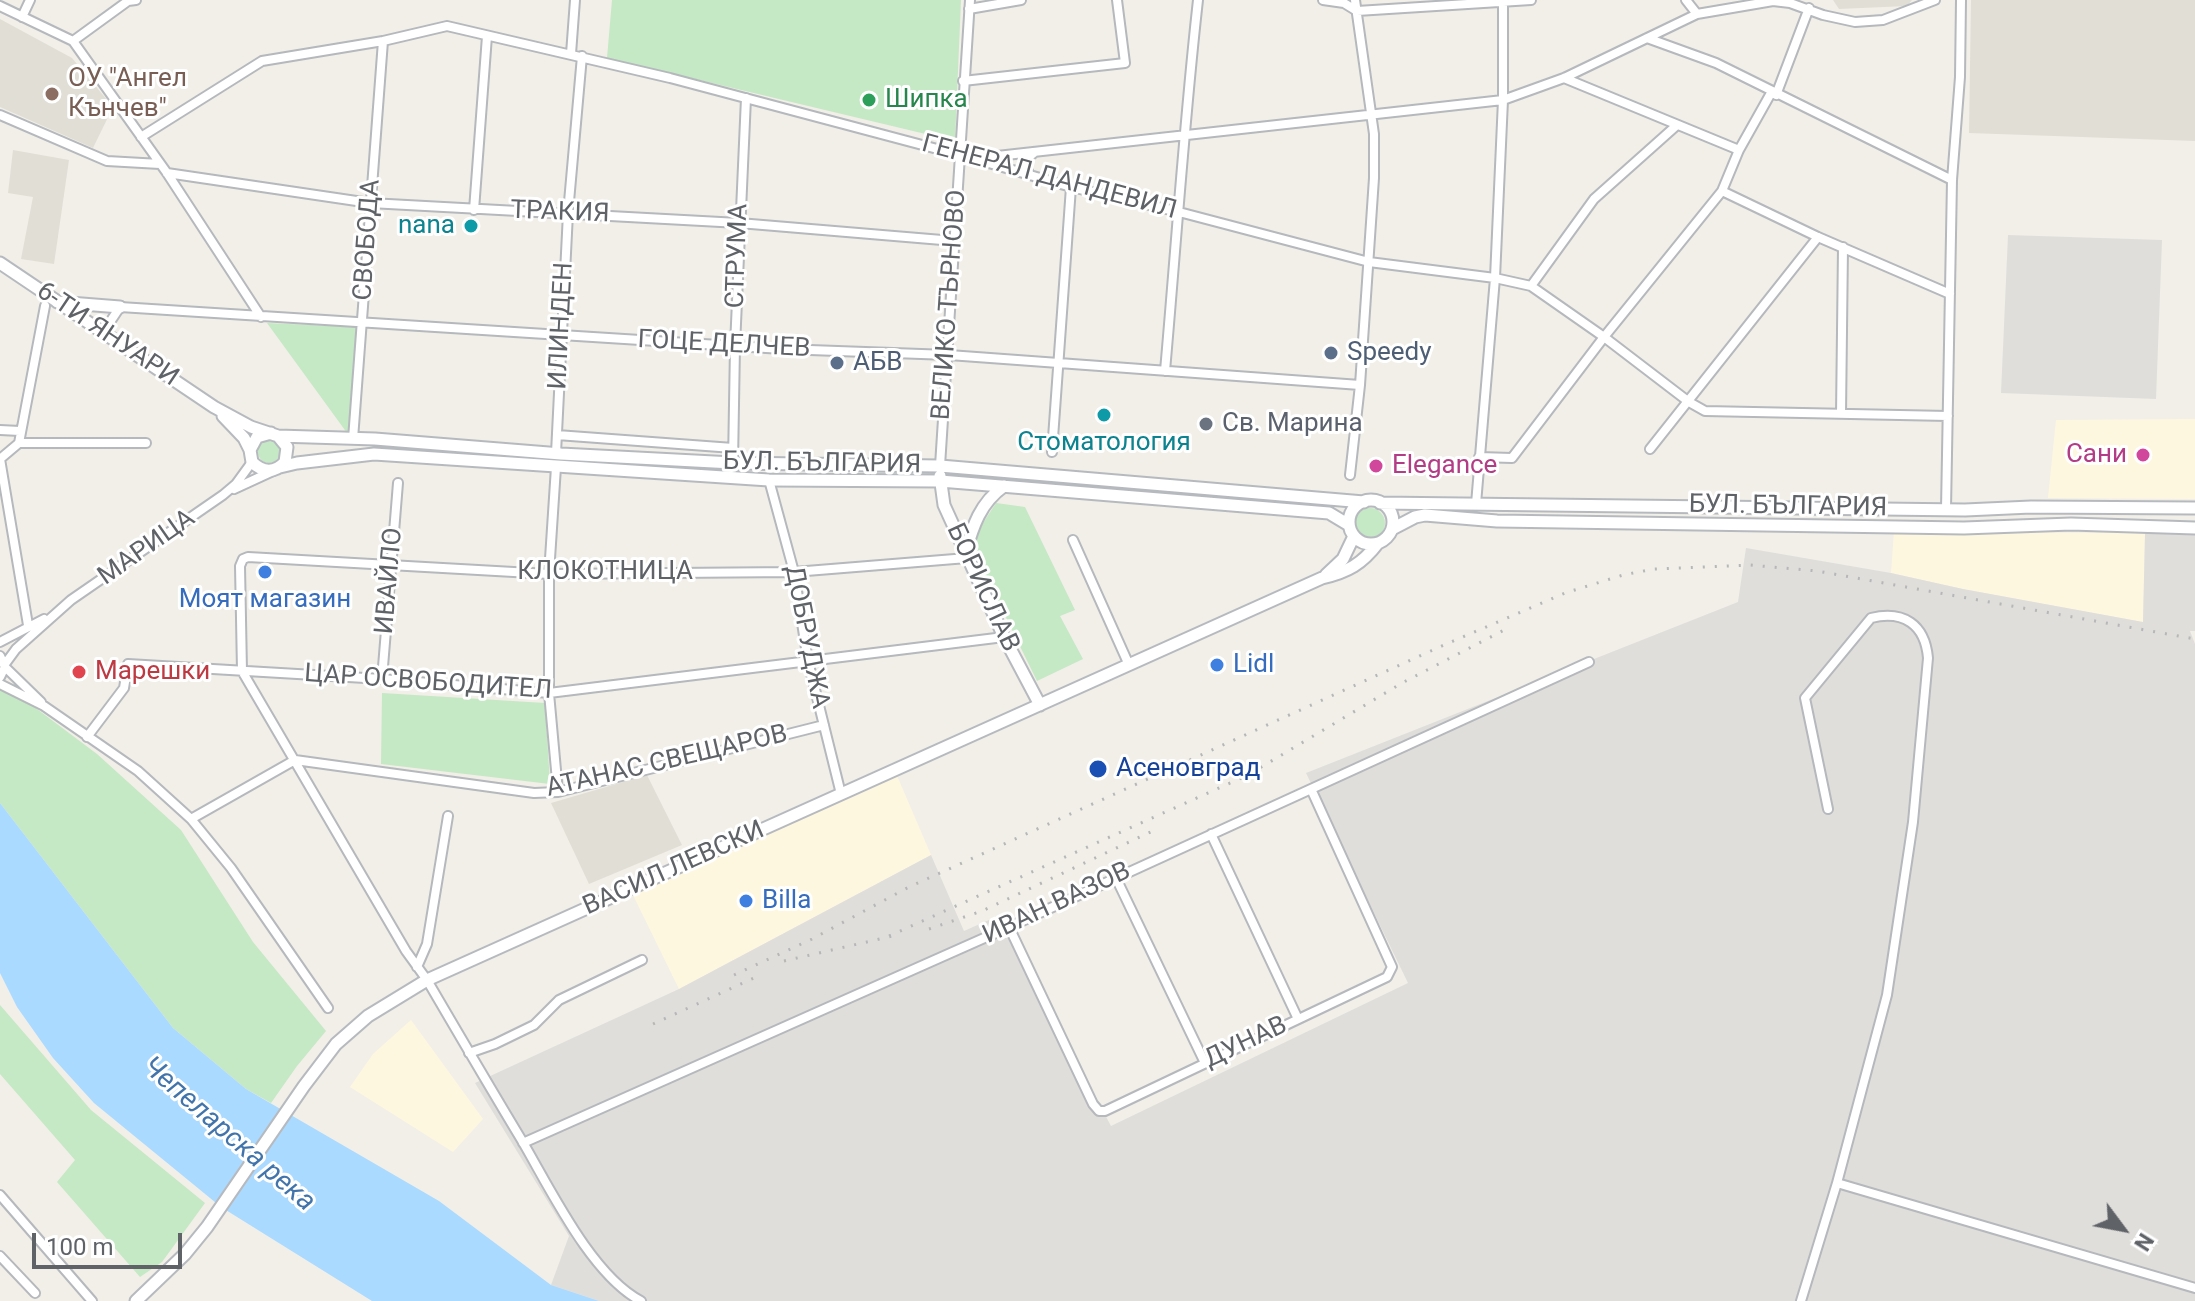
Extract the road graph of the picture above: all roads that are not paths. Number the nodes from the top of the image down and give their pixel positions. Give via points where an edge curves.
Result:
1 (30, 0) edge
2 (136, 0) edge
3 (575, 0) edge
4 (1021, 0) edge
5 (1117, 0) edge
6 (1198, 0) edge
7 (1323, 0) edge
8 (1355, 0) edge
9 (1531, 0) edge
10 (1686, 0) edge
11 (1935, 0) edge
12 (1961, 0) edge
13 (1503, 1) edge
14 (970, 4) edge
15 (0, 6) edge
16 (1809, 8) junction
17 (1357, 11) junction
18 (1697, 14) junction
19 (22, 17) junction
20 (487, 36) junction
21 (1647, 38) junction
22 (73, 41) junction
23 (383, 41) junction
24 (571, 54) junction
25 (582, 56) junction
26 (1564, 78) junction
27 (963, 81) junction
28 (1774, 94) junction
29 (746, 98) junction
30 (1503, 100) junction
31 (1371, 114) junction
32 (0, 115) edge
33 (1677, 125) junction
34 (1182, 135) junction
35 (141, 137) junction
36 (1739, 150) junction
37 (1036, 152) junction
38 (960, 155) junction
39 (975, 159) junction
40 (160, 164) junction
41 (167, 173) junction
42 (1030, 175) junction
43 (1952, 180) junction
44 (1071, 187) junction
45 (1722, 191) junction
46 (370, 203) junction
47 (474, 210) junction
48 (1179, 212) junction
49 (568, 213) junction
50 (739, 223) junction
51 (1818, 237) junction
52 (954, 241) junction
53 (1843, 247) junction
54 (1369, 262) junction
55 (0, 263) edge
56 (1495, 278) junction
57 (1531, 286) junction
58 (1950, 294) junction
59 (57, 302) junction
60 (45, 306) dead end
61 (120, 307) junction
62 (261, 317) junction
63 (362, 323) junction
64 (102, 334) junction
65 (561, 335) junction
66 (1604, 337) junction
67 (735, 346) junction
68 (949, 355) junction
69 (1057, 364) junction
70 (1165, 371) junction
71 (1360, 385) junction
72 (1689, 402) junction
73 (214, 407) junction
74 (1841, 414) junction
75 (1948, 416) junction
76 (0, 430) edge
77 (20, 431) junction
78 (275, 435) junction
79 (557, 435) junction
80 (353, 439) junction
81 (19, 443) junction
82 (146, 443) dead end
83 (733, 448) junction
84 (1650, 449) dead end
85 (1052, 452) dead end
86 (556, 453) junction
87 (251, 456) junction
88 (1479, 457) junction
89 (0, 459) edge
90 (733, 463) junction
91 (940, 466) junction
92 (556, 467) junction
93 (277, 469) junction
94 (1350, 475) dead end
95 (769, 480) junction
96 (940, 481) junction
97 (398, 483) dead end
98 (1004, 486) junction
99 (223, 495) junction
100 (1364, 502) junction
101 (1380, 503) junction
102 (1476, 504) junction
103 (2195, 508) edge
104 (1946, 509) junction
105 (2195, 528) edge
106 (1392, 529) junction
107 (1352, 530) junction
108 (1073, 540) dead end
109 (1378, 543) junction
110 (966, 555) junction
111 (392, 564) junction
112 (794, 572) junction
113 (549, 574) junction
114 (1322, 578) junction
115 (53, 615) junction
116 (28, 625) junction
117 (1004, 637) junction
118 (0, 642) edge
119 (808, 661) junction
120 (3, 662) edge
121 (1589, 662) dead end
122 (1129, 665) junction
123 (242, 671) junction
124 (0, 677) edge
125 (382, 679) junction
126 (0, 684) edge
127 (549, 693) junction
128 (1040, 705) junction
129 (44, 706) junction
130 (824, 725) junction
131 (87, 737) junction
132 (295, 760) junction
133 (1311, 789) junction
134 (558, 792) junction
135 (841, 794) junction
136 (1828, 809) dead end
137 (448, 816) dead end
138 (191, 819) junction
139 (1211, 834) junction
140 (1116, 878) junction
141 (1009, 927) junction
142 (642, 960) dead end
143 (417, 967) junction
144 (427, 980) junction
145 (328, 1008) dead end
146 (1298, 1019) junction
147 (469, 1053) junction
148 (1205, 1063) junction
149 (523, 1143) junction
150 (1837, 1183) junction
151 (0, 1195) edge
152 (0, 1256) edge
153 (2195, 1288) edge
154 (35, 1293) dead end
155 (92, 1301) edge
156 (136, 1301) edge
157 (641, 1301) edge
158 (1801, 1301) edge

1 - 19 street
2 - 22 street
3 - 24 street
4 - 14 street
5 - 27 street via 1125,63
6 - 34 street
7 - 17 street
8 - 17 street
9 - 13 street
10 - 18 street
11 - 16 street via 1883,20 1855,22
12 - 43 street
13 - 17 street
13 - 30 street
14 - 27 street, ВЕЛИКО ТЪРНОВО
15 - 19 street
16 - 18 street via 1773,1
16 - 28 street
17 - 31 street
18 - 21 street
19 - 22 street
20 - 23 street, ГЕНЕРАЛ ДАНДЕВИЛ via 447,26
20 - 24 street, ГЕНЕРАЛ ДАНДЕВИЛ
20 - 47 street
21 - 26 street
21 - 28 street via 1716,63
22 - 35 street
23 - 35 street, ГЕНЕРАЛ ДАНДЕВИЛ via 262,61
23 - 46 street, СВОБОДА
24 - 25 street, ГЕНЕРАЛ ДАНДЕВИЛ
25 - 29 street, ГЕНЕРАЛ ДАНДЕВИЛ
25 - 49 street, ИЛИНДЕН
26 - 30 street
26 - 33 street
27 - 38 street, ВЕЛИКО ТЪРНОВО
28 - 36 street
28 - 43 street
29 - 38 street, ГЕНЕРАЛ ДАНДЕВИЛ
29 - 50 street, СТРУМА
30 - 31 street
30 - 56 street
31 - 34 street
31 - 54 street
32 - 40 street via 107,161
33 - 36 street
33 - 57 street via 1594,199
34 - 37 street
34 - 48 street
35 - 40 street
36 - 45 street
37 - 39 street
37 - 42 street via 1026,159
38 - 39 street, ГЕНЕРАЛ ДАНДЕВИЛ
38 - 52 street, ВЕЛИКО ТЪРНОВО
39 - 42 street, ГЕНЕРАЛ ДАНДЕВИЛ
40 - 41 street
41 - 46 street, ТРАКИЯ
41 - 62 street
42 - 44 street, ГЕНЕРАЛ ДАНДЕВИЛ
43 - 58 street
44 - 48 street, ГЕНЕРАЛ ДАНДЕВИЛ
44 - 69 street
45 - 51 street
45 - 66 street
46 - 47 street, ТРАКИЯ
46 - 63 street, СВОБОДА
47 - 49 street, ТРАКИЯ
48 - 54 street, ГЕНЕРАЛ ДАНДЕВИЛ
48 - 70 street
49 - 50 street, ТРАКИЯ
49 - 65 street, ИЛИНДЕН
50 - 52 street, ТРАКИЯ
50 - 67 street, СТРУМА
51 - 53 street
51 - 72 street
52 - 68 street, ВЕЛИКО ТЪРНОВО
53 - 58 street
53 - 74 street
54 - 56 street, ГЕНЕРАЛ ДАНДЕВИЛ
54 - 71 street
55 - 59 main road, 6-ТИ ЯНУАРИ
56 - 57 street, ГЕНЕРАЛ ДАНДЕВИЛ
56 - 88 street
57 - 66 street, ГЕНЕРАЛ ДАНДЕВИЛ
58 - 75 street
59 - 61 main road
59 - 64 main road, 6-ТИ ЯНУАРИ
60 - 77 street
61 - 62 street, ГОЦЕ ДЕЛЧЕВ
61 - 64 street
62 - 63 street, ГОЦЕ ДЕЛЧЕВ
63 - 65 street, ГОЦЕ ДЕЛЧЕВ
63 - 80 street, СВОБОДА
64 - 73 main road, 6-ТИ ЯНУАРИ
65 - 67 street, ГОЦЕ ДЕЛЧЕВ
65 - 79 street, ИЛИНДЕН
66 - 72 street, ГЕНЕРАЛ ДАНДЕВИЛ
66 - 88 street via 1512,458
67 - 68 street, ГОЦЕ ДЕЛЧЕВ
67 - 83 street, СТРУМА
68 - 69 street, ГОЦЕ ДЕЛЧЕВ
68 - 91 street, ВЕЛИКО ТЪРНОВО
69 - 70 street, ГОЦЕ ДЕЛЧЕВ
69 - 85 street
70 - 71 street, ГОЦЕ ДЕЛЧЕВ
71 - 94 street
72 - 74 street, ГЕНЕРАЛ ДАНДЕВИЛ via 1705,411
72 - 84 street
73 - 78 main road, БУЛ. БЪЛГАРИЯ
73 - 87 main road via 244,438
74 - 75 street, ГЕНЕРАЛ ДАНДЕВИЛ
75 - 104 street
76 - 77 street
77 - 81 street
78 - 80 main road, БУЛ. БЪЛГАРИЯ
78 - 87 main road via 257,437
78 - 93 main road via 287,447
79 - 83 street
79 - 86 street, ИЛИНДЕН
80 - 86 main road, БУЛ. БЪЛГАРИЯ
81 - 82 street
81 - 89 street
83 - 90 street, СТРУМА
86 - 90 main road, БУЛ. БЪЛГАРИЯ
87 - 93 main road via 265,471
87 - 99 street via 236,484
88 - 102 street
89 - 116 street
90 - 91 main road, БУЛ. БЪЛГАРИЯ
91 - 96 main road, БОРИСЛАВ
91 - 100 main road, БУЛ. БЪЛГАРИЯ
92 - 93 main road, БУЛ. БЪЛГАРИЯ via 374,454
92 - 95 main road, БУЛ. БЪЛГАРИЯ
92 - 113 street
93 - 99 street
95 - 96 main road, БУЛ. БЪЛГАРИЯ
95 - 112 street, ДОБРУДЖА
96 - 98 main road, БУЛ. БЪЛГАРИЯ
96 - 110 main road, БОРИСЛАВ via 944,505
97 - 111 street, ИВАЙЛО
98 - 107 main road, БУЛ. БЪЛГАРИЯ via 1329,513
98 - 110 main road via 979,514
99 - 115 street, МАРИЦА
100 - 101 main road
100 - 107 main road via 1354,509
101 - 102 main road, БУЛ. БЪЛГАРИЯ
101 - 106 main road via 1389,510
102 - 104 main road, БУЛ. БЪЛГАРИЯ
103 - 104 main road, БУЛ. БЪЛГАРИЯ
105 - 106 main road, БУЛ. БЪЛГАРИЯ via 1497,521 1425,515
106 - 109 main road
107 - 109 main road via 1365,543
107 - 114 main road, ВАСИЛ ЛЕВСКИ via 1343,559
108 - 122 street
109 - 114 main road, ВАСИЛ ЛЕВСКИ via 1355,567
110 - 112 street, КЛОКОТНИЦА
110 - 117 main road, БОРИСЛАВ
111 - 113 street, КЛОКОТНИЦА
111 - 123 street, КЛОКОТНИЦА via 243,559
111 - 125 street, ИВАЙЛО
112 - 113 street, КЛОКОТНИЦА
112 - 119 street, ДОБРУДЖА
113 - 127 street
114 - 122 main road, ВАСИЛ ЛЕВСКИ
115 - 116 street
115 - 120 street, МАРИЦА
116 - 118 street
117 - 119 street, ЦАР ОСВОБОДИТЕЛ
117 - 128 main road, БОРИСЛАВ
119 - 127 street, ЦАР ОСВОБОДИТЕЛ
119 - 130 street, ДОБРУДЖА
120 - 124 street, МАРИЦА
120 - 129 street
121 - 133 street, ИВАН ВАЗОВ
122 - 128 main road, ВАСИЛ ЛЕВСКИ
123 - 125 street, ЦАР ОСВОБОДИТЕЛ
123 - 131 street, ЦАР ОСВОБОДИТЕЛ via 128,664 124,688
123 - 132 street
125 - 127 street, ЦАР ОСВОБОДИТЕЛ
126 - 129 street
127 - 134 street
128 - 135 main road, ВАСИЛ ЛЕВСКИ
129 - 131 street
130 - 134 street, АТАНАС СВЕЩАРОВ
130 - 135 street, ДОБРУДЖА
131 - 138 street via 138,771
132 - 134 street, АТАНАС СВЕЩАРОВ
132 - 138 street
132 - 143 street
133 - 139 street, ИВАН ВАЗОВ
133 - 146 street, ДУНАВ via 1392,967 1387,977
135 - 144 main road, ВАСИЛ ЛЕВСКИ
136 - 150 street via 1805,698 1871,618 1899,616 1924,636 1928,658 1913,822 1887,995
137 - 143 street via 427,944
138 - 145 street
139 - 140 street, ИВАН ВАЗОВ
139 - 146 street
140 - 141 street, ИВАН ВАЗОВ
140 - 148 street
141 - 148 street, ДУНАВ via 1099,1111
141 - 149 street, ИВАН ВАЗОВ
142 - 147 street via 559,1000 534,1025
143 - 144 street
144 - 147 street
144 - 156 main road, ВАСИЛ ЛЕВСКИ via 368,1016 336,1044 185,1254
146 - 148 street, ДУНАВ
147 - 149 street
149 - 157 street via 609,1276
150 - 153 street
150 - 158 street
151 - 155 street
152 - 154 street

